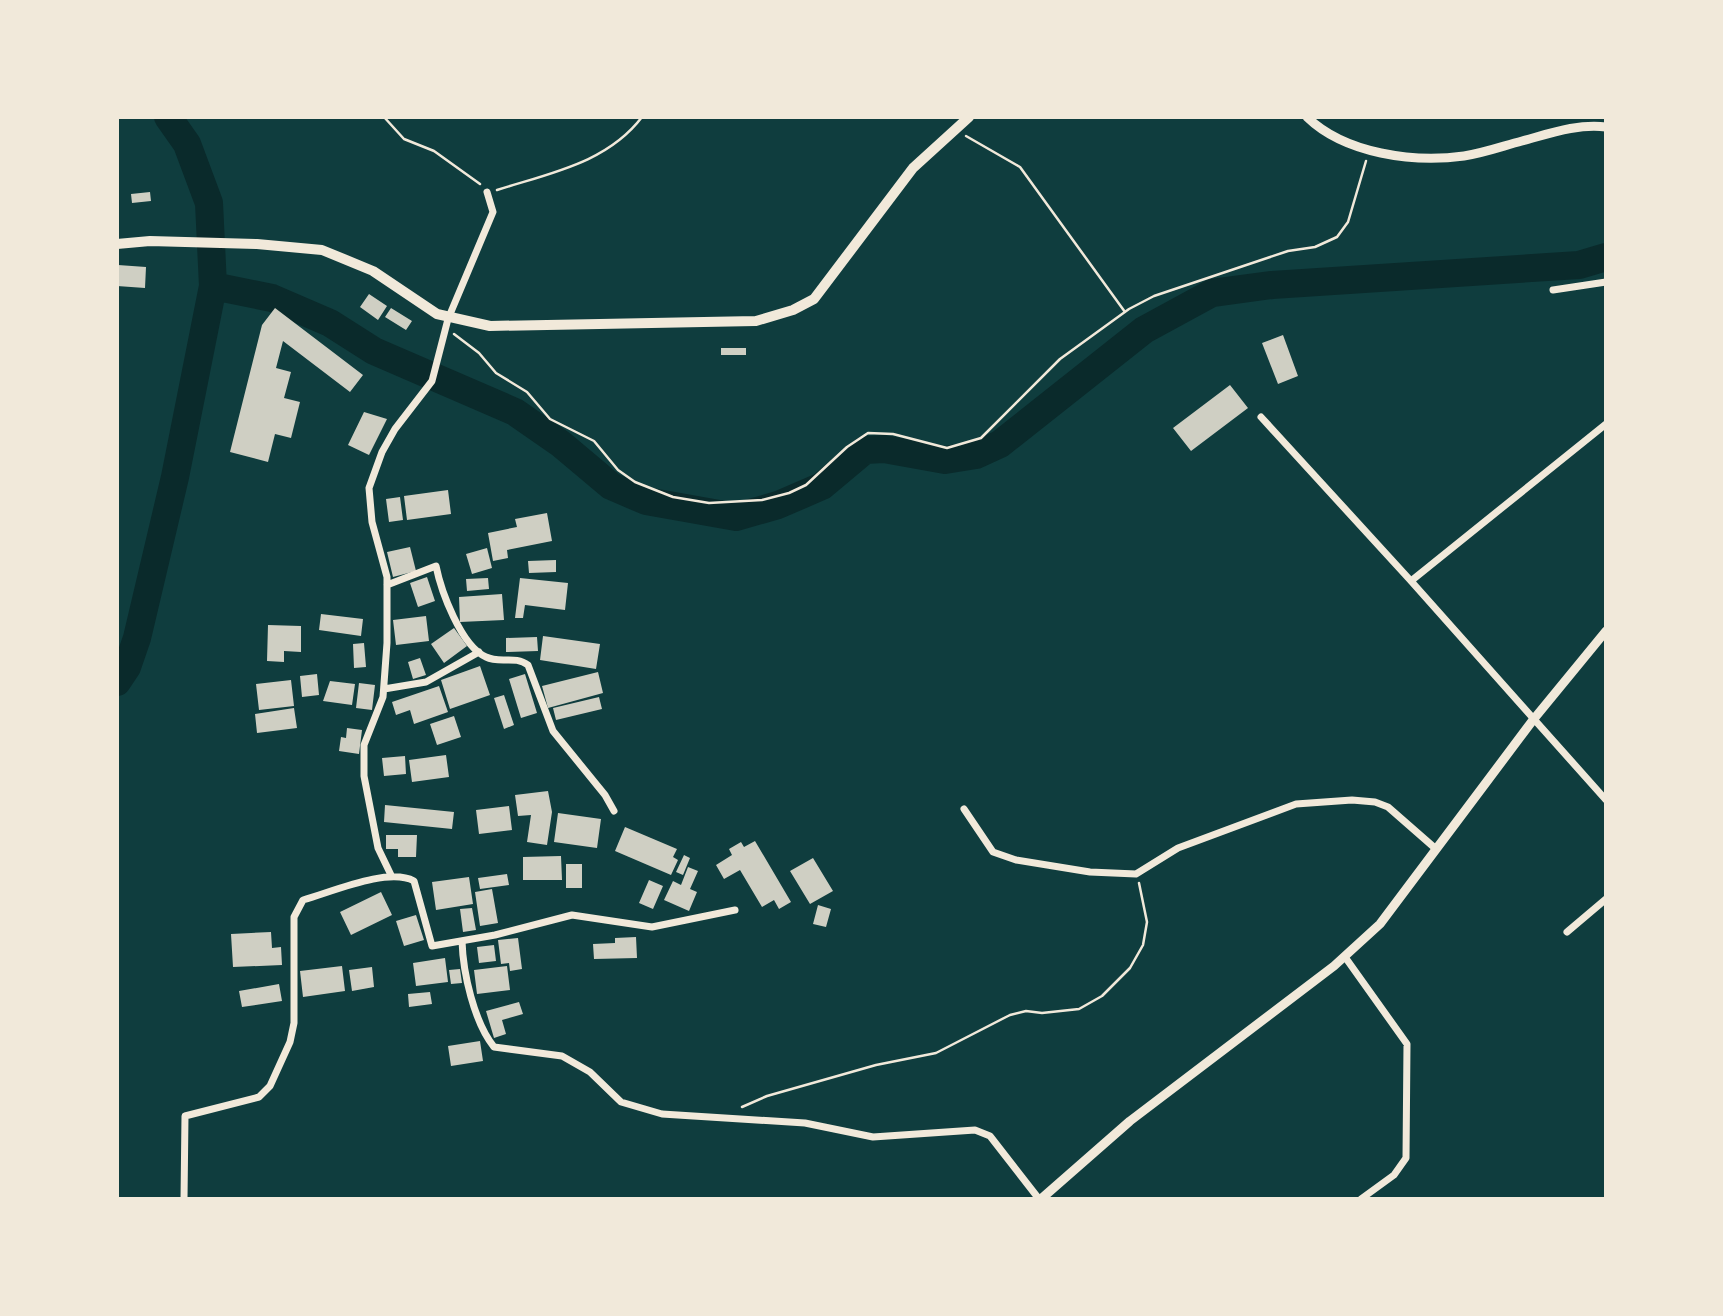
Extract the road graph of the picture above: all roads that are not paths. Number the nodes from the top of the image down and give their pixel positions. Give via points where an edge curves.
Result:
1 (969, 117) edge
2 (1307, 117) edge
3 (1606, 127) edge
4 (487, 192) road end
5 (117, 244) edge
6 (1606, 282) edge
7 (1553, 290) dead end
8 (446, 323) junction
9 (1261, 417) dead end
10 (1606, 424) edge
11 (1411, 581) junction
12 (387, 585) junction
13 (1606, 631) edge
14 (479, 652) junction
15 (384, 689) junction
16 (1533, 720) junction
17 (1606, 800) edge
18 (964, 809) dead end
19 (614, 811) dead end
20 (1436, 849) junction
21 (391, 874) junction
22 (1606, 899) edge
23 (735, 911) dead end
24 (1567, 932) dead end
25 (462, 941) junction
26 (1345, 957) junction
27 (184, 1199) edge
28 (1040, 1199) edge
29 (1361, 1199) edge

1 - 8 main road via 914,168 814,299 793,310 756,321 506,327
2 - 3 street via 1333,136 1370,149 1426,158 1465,156 1557,132
4 - 8 street via 493,212
5 - 8 main road via 158,241 322,250 383,277
6 - 7 street
8 - 12 street via 432,381 396,429 369,488
9 - 11 street
10 - 11 street
11 - 16 street
12 - 14 street via 436,566 446,599 468,642
12 - 15 street
13 - 16 street
14 - 15 street via 426,682
14 - 19 street via 528,665 553,731
15 - 21 street via 364,745 364,775 378,848
16 - 17 street
16 - 20 street
18 - 20 street via 993,852 1054,867 1136,874 1178,848 1296,804 1375,802 1408,822
20 - 26 street via 1380,924
21 - 25 street via 414,881 432,946
21 - 27 street via 303,900 295,917 290,1042 270,1086 259,1097 185,1116
22 - 24 street
23 - 25 street via 652,927 572,915
25 - 28 street via 475,1001 486,1037 494,1047 562,1056 590,1072 621,1102 662,1114 805,1123 873,1137 975,1130 990,1136
26 - 28 street via 1130,1121
26 - 29 street via 1406,1044 1406,1158 1394,1175

